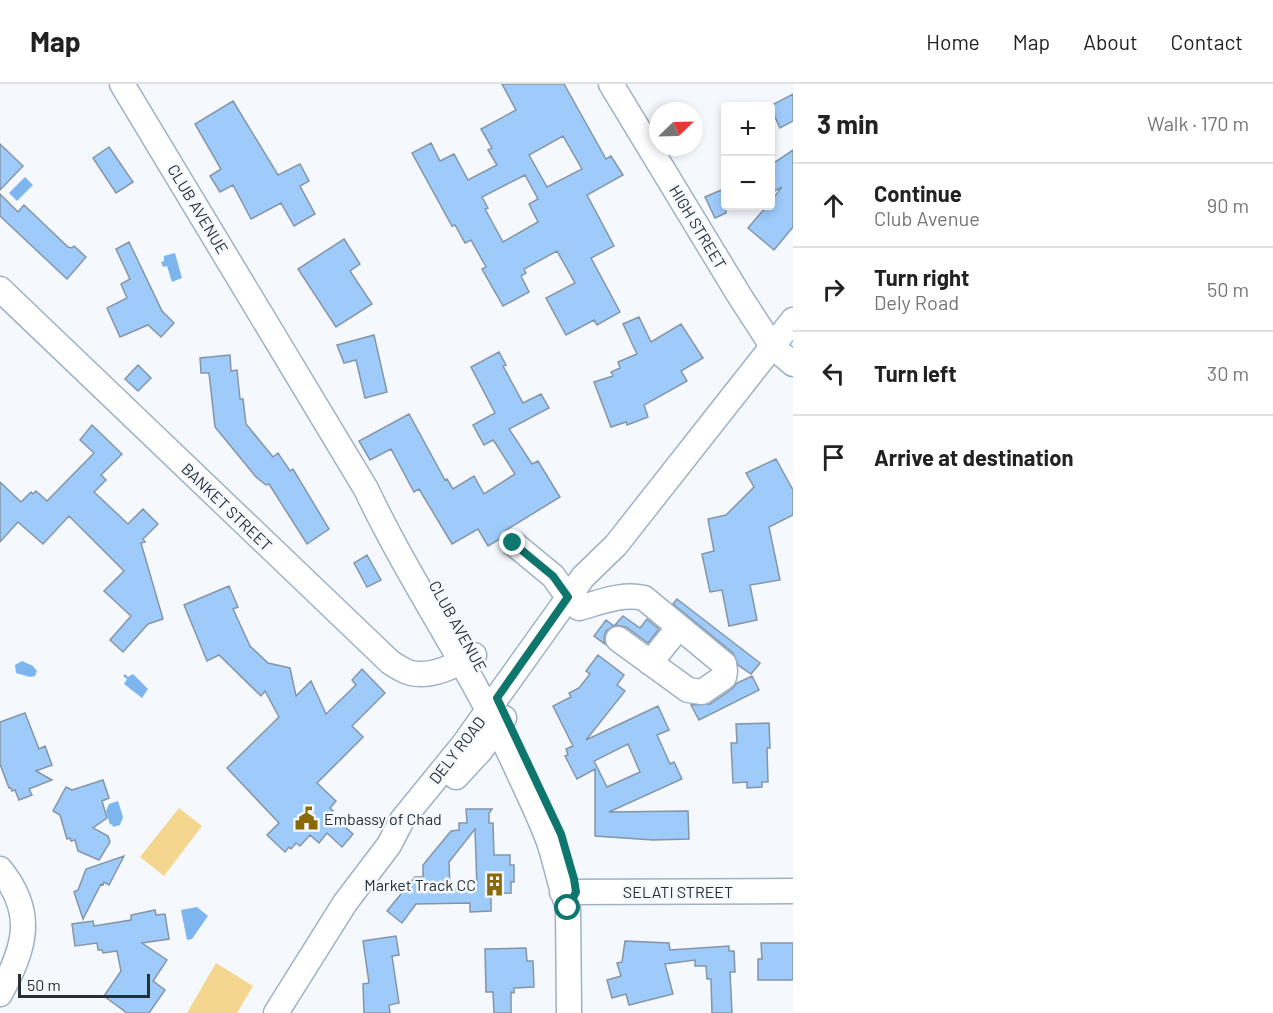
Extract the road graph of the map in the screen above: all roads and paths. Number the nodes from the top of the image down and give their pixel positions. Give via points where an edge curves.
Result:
1 (122, 84) edge
2 (611, 84) edge
3 (0, 290) edge
4 (793, 320) edge
5 (772, 346) junction
6 (793, 364) edge
7 (513, 543) dead end
8 (574, 602) junction
9 (679, 627) junction
10 (618, 639) dead end
11 (468, 658) junction
12 (650, 663) junction
13 (497, 713) junction
14 (0, 869) edge
15 (793, 891) edge
16 (569, 897) junction
17 (0, 994) edge
18 (276, 1013) edge
19 (569, 1013) edge

1 - 11 street, CLUB AVENUE via 366,489 435,584
2 - 5 street, HIGH STREET
3 - 11 street, BANKET STREET via 390,662 421,674
4 - 5 street, DELY ROAD
5 - 6 street, HIGH STREET
5 - 8 street, DELY ROAD via 616,545 598,561
7 - 8 street via 553,576
8 - 9 street via 644,597
8 - 13 street, DELY ROAD
9 - 12 street
9 - 12 street via 724,664 724,677 702,692 688,690
10 - 12 street
11 - 13 street, CLUB AVENUE
13 - 16 street, CLUB AVENUE via 561,834 574,879
13 - 18 street, DELY ROAD via 481,750 389,845 345,903
14 - 17 street via 16,891 23,920 18,959
15 - 16 street, SELATI STREET
16 - 19 street, CLUB AVENUE

